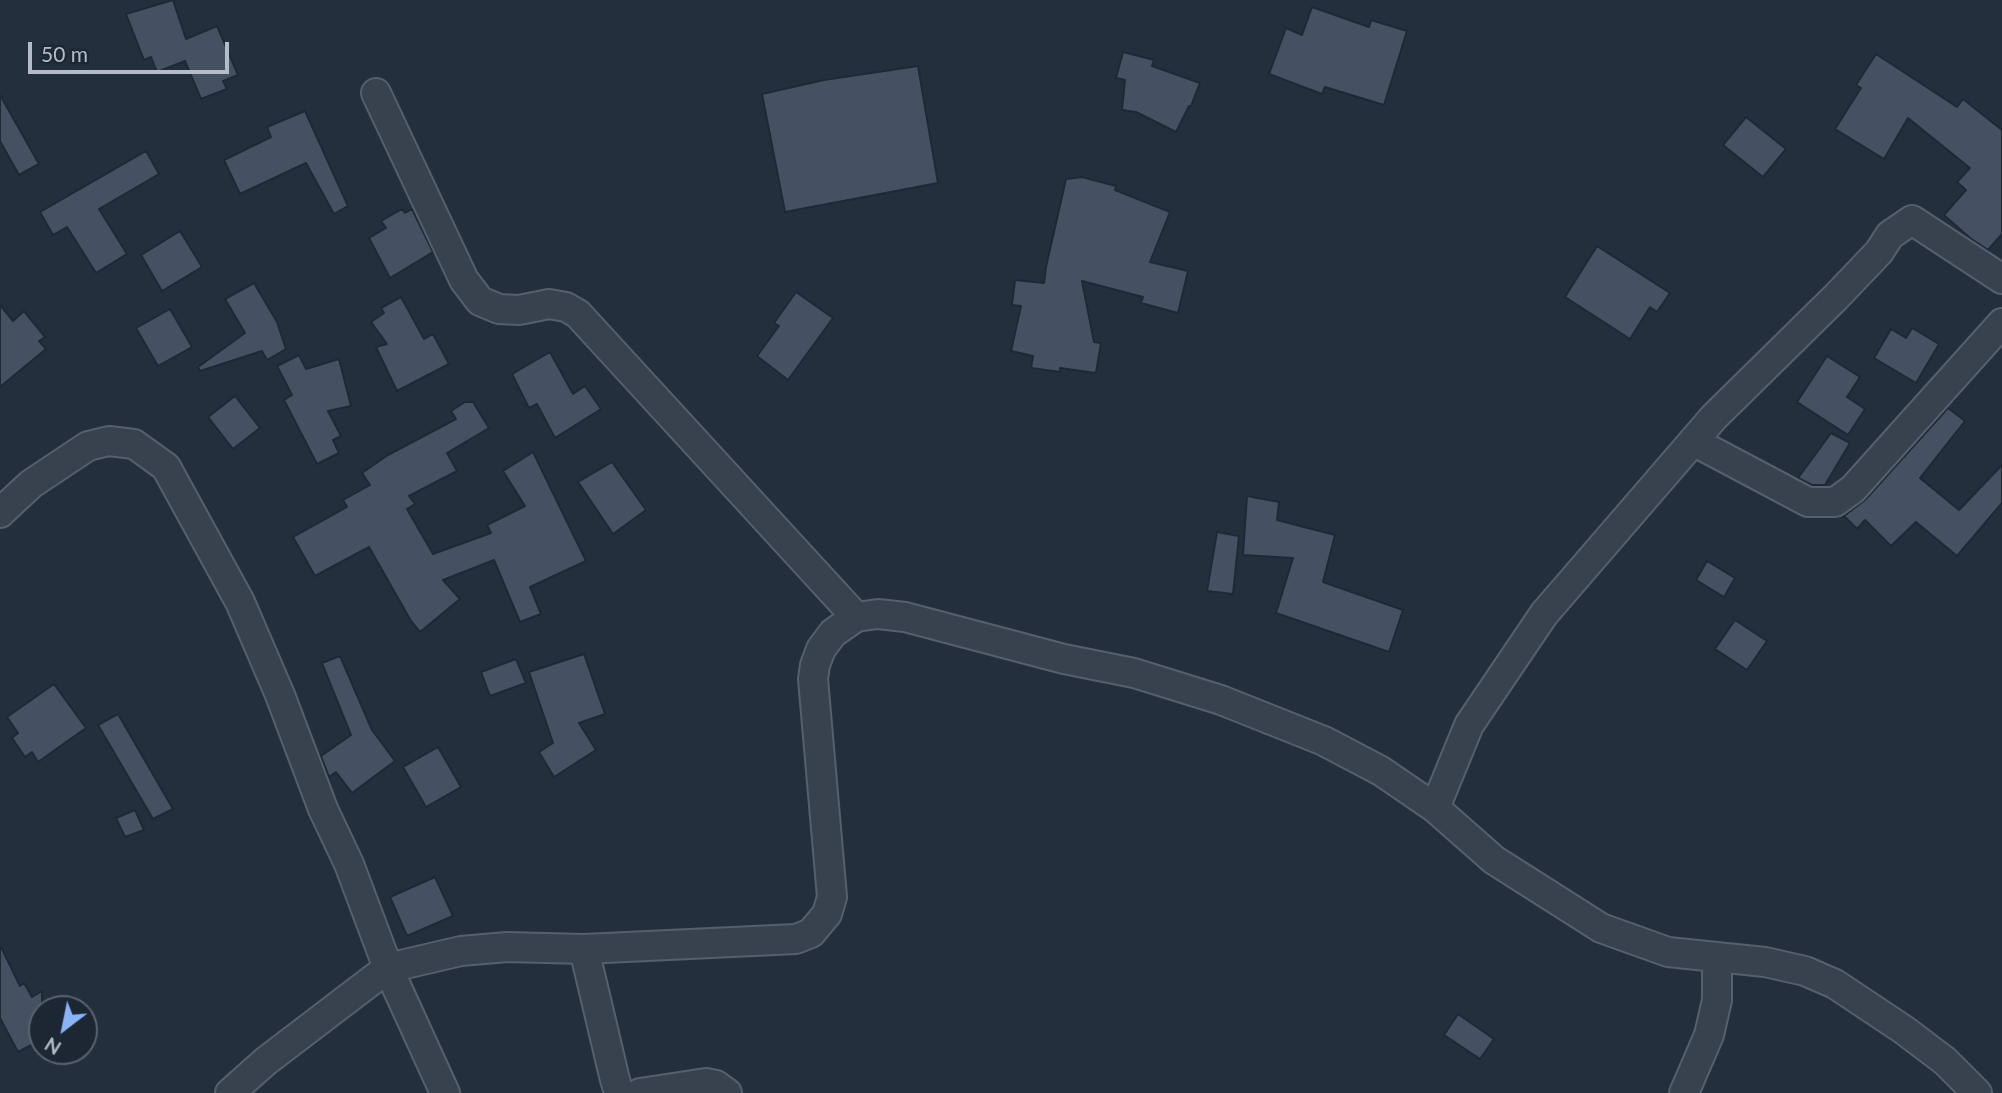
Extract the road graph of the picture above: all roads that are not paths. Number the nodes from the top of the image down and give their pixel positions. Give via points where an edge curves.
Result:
1 (376, 93) dead end
2 (2002, 279) edge
3 (2002, 323) edge
4 (1693, 441) junction
5 (0, 513) edge
6 (856, 617) junction
7 (1435, 808) junction
8 (584, 949) junction
9 (1717, 958) junction
10 (388, 968) junction
11 (230, 1093) edge
12 (445, 1093) edge
13 (622, 1093) edge
14 (640, 1093) edge
15 (727, 1093) edge
16 (1684, 1093) edge
17 (1977, 1093) edge

1 - 6 street via 464,280 480,301 509,310 549,304 578,314
2 - 4 street via 1912,220 1890,235 1836,297
3 - 4 street via 1853,489 1835,502 1808,502
4 - 7 street via 1544,614 1469,725
5 - 10 street via 31,484 88,446 109,441 134,444 166,467 240,602
6 - 7 street via 905,617 1221,699 1324,741 1381,771
6 - 8 street via 833,633 821,649 813,679 832,879 832,897 821,924 796,939
7 - 9 street via 1494,860 1601,928 1668,952
8 - 10 street via 461,951
8 - 13 street
9 - 16 street via 1717,1000 1710,1035
9 - 17 street via 1779,965 1835,985 1945,1061
10 - 11 street
10 - 12 street
14 - 15 street via 706,1083

